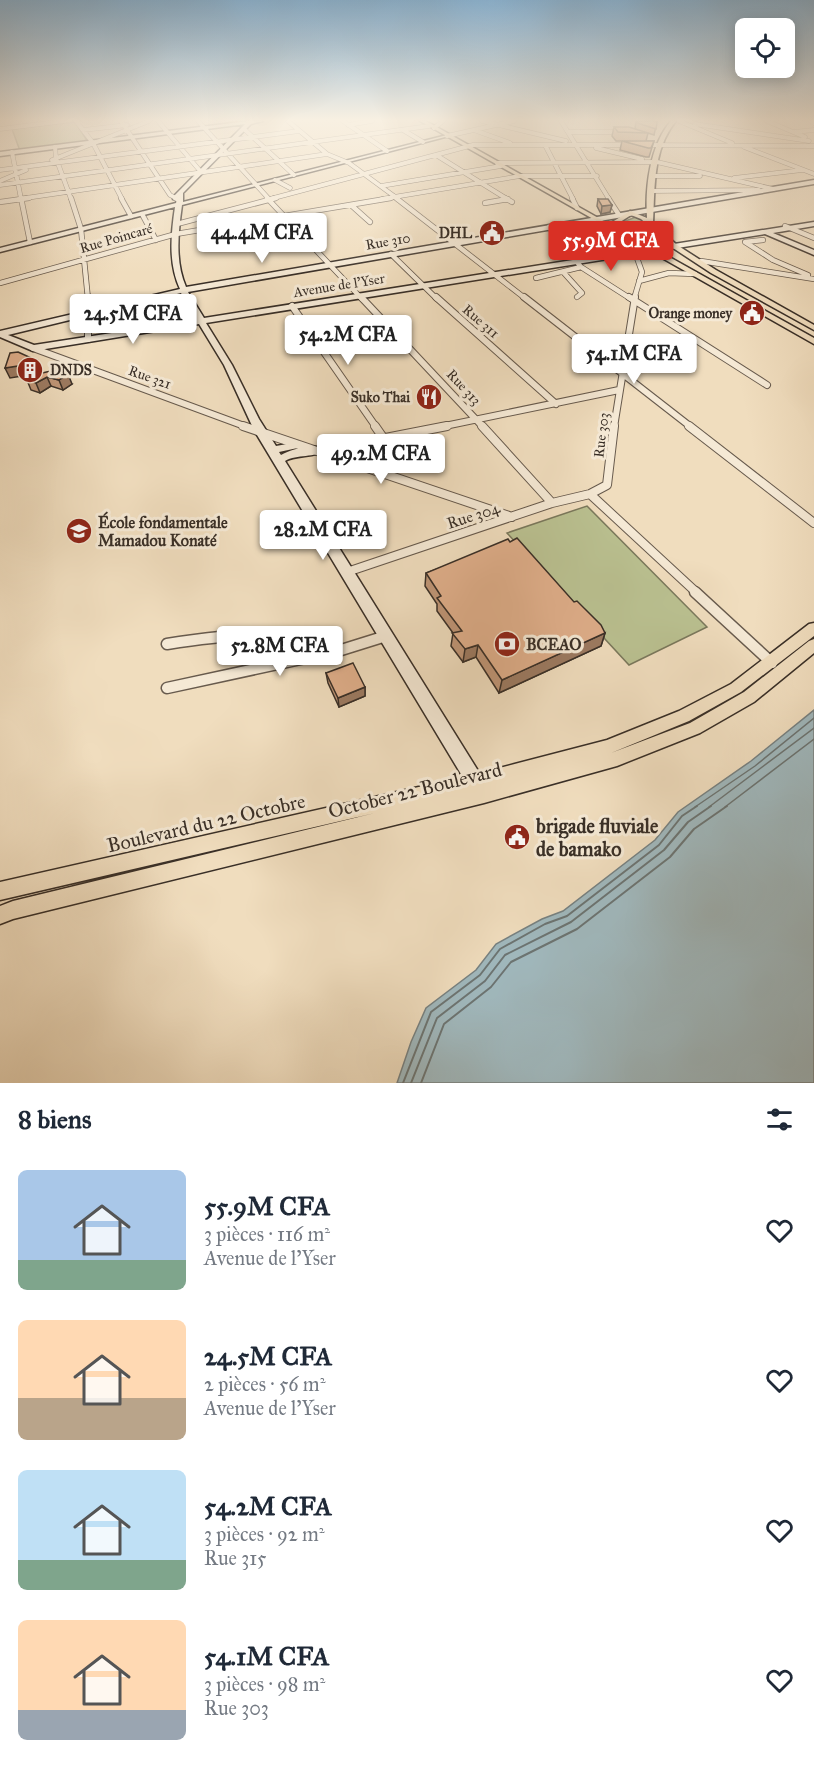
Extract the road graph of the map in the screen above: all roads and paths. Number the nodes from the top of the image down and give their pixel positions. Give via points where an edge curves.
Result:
1 (23, 172) edge
2 (62, 172) edge
3 (94, 172) edge
4 (106, 172) edge
5 (154, 172) edge
6 (201, 172) junction
7 (204, 172) edge
8 (243, 172) edge
9 (290, 172) edge
10 (307, 172) edge
11 (361, 172) edge
12 (375, 172) edge
13 (464, 172) joint
14 (511, 172) edge
15 (559, 172) edge
16 (594, 172) edge
17 (654, 172) edge
18 (696, 172) edge
19 (791, 172) edge
20 (16, 174) junction
21 (366, 174) junction
22 (294, 175) junction
23 (64, 176) junction
24 (520, 176) junction
25 (561, 176) junction
26 (597, 176) junction
27 (653, 176) junction
28 (686, 176) junction
29 (714, 176) junction
30 (158, 178) junction
31 (728, 179) junction
32 (275, 180) junction
33 (0, 182) edge
34 (18, 182) junction
35 (814, 182) edge
36 (482, 183) junction
37 (113, 185) junction
38 (256, 185) junction
39 (381, 186) junction
40 (290, 188) dead end
41 (700, 190) junction
42 (772, 190) junction
43 (651, 191) junction
44 (69, 192) junction
45 (395, 197) junction
46 (21, 199) junction
47 (178, 199) junction
48 (268, 200) junction
49 (0, 202) edge
50 (485, 203) dead end
51 (351, 205) junction
52 (577, 208) junction
53 (648, 211) junction
54 (630, 213) junction
55 (142, 214) junction
56 (619, 215) junction
57 (131, 216) junction
58 (284, 216) junction
59 (596, 219) junction
60 (370, 222) dead end
61 (814, 222) edge
62 (650, 223) junction
63 (177, 224) junction
64 (549, 226) junction
65 (610, 226) junction
66 (788, 227) junction
67 (81, 229) junction
68 (764, 230) junction
69 (176, 234) junction
70 (814, 238) edge
71 (156, 240) junction
72 (763, 240) dead end
73 (30, 242) junction
74 (454, 243) junction
75 (593, 244) dead end
76 (674, 244) junction
77 (651, 249) junction
78 (0, 250) edge
79 (628, 253) junction
80 (392, 254) junction
81 (814, 254) edge
82 (613, 255) junction
83 (84, 260) junction
84 (701, 261) junction
85 (578, 264) junction
86 (331, 265) junction
87 (564, 273) junction
88 (494, 274) junction
89 (695, 274) junction
90 (536, 279) dead end
91 (814, 279) edge
92 (639, 281) junction
93 (0, 283) edge
94 (423, 286) junction
95 (185, 290) junction
96 (362, 296) junction
97 (577, 297) dead end
98 (634, 300) junction
99 (292, 306) junction
100 (88, 312) junction
101 (203, 320) junction
102 (814, 328) edge
103 (0, 333) edge
104 (88, 339) junction
105 (814, 341) edge
106 (33, 348) junction
107 (78, 365) junction
108 (624, 375) junction
109 (46, 377) edge
110 (767, 385) dead end
111 (619, 390) junction
112 (556, 404) junction
113 (478, 420) junction
114 (257, 431) junction
115 (384, 439) junction
116 (298, 445) junction
117 (320, 450) junction
118 (276, 455) junction
119 (607, 485) joint
120 (590, 494) junction
121 (552, 504) junction
122 (512, 517) junction
123 (814, 523) edge
124 (347, 572) junction
125 (814, 628) edge
126 (386, 636) junction
127 (167, 644) dead end
128 (814, 645) edge
129 (325, 654) junction
130 (776, 668) junction
131 (167, 688) dead end
132 (480, 789) junction
133 (0, 891) edge
134 (0, 915) edge

1 - 20 street
2 - 23 street
3 - 23 street
4 - 37 street
5 - 30 street
6 - 7 street
6 - 30 street
6 - 47 street
8 - 38 street, Rue 313
9 - 22 street
10 - 22 street
11 - 21 street
12 - 21 street
13 - 36 street
13 - 39 street
14 - 24 main road
15 - 25 street
16 - 26 street
17 - 27 main road
18 - 29 street
19 - 31 street
20 - 33 street
20 - 34 street
21 - 39 street
21 - 48 street
22 - 32 street
23 - 34 street
23 - 44 street
24 - 25 street, Rue Poincaré
24 - 36 street, Rue Poincaré
24 - 52 main road
25 - 26 street, Rue Poincaré
25 - 52 street
26 - 56 street
27 - 28 street
27 - 43 main road
28 - 29 street
28 - 41 street
29 - 31 street
30 - 37 street
30 - 47 street
31 - 42 street
32 - 38 street
32 - 40 street
33 - 34 street
34 - 46 street
35 - 42 street, Rue 310
36 - 45 street, Rue Poincaré
36 - 50 street via 510,201
37 - 44 street
37 - 57 street
38 - 47 street
38 - 48 street, Rue 313
39 - 45 street
41 - 42 street
41 - 43 street
42 - 53 street, Rue 310
43 - 53 main road
44 - 46 street
44 - 67 street
45 - 51 street, Rue Poincaré
45 - 74 street
46 - 49 street
46 - 73 street
47 - 55 street via 165,208
47 - 63 street
48 - 58 street, Rue 313
48 - 63 street
51 - 58 street, Rue Poincaré
51 - 60 street
52 - 59 main road
53 - 54 street, Rue 310
53 - 62 main road
54 - 56 street, Rue 310
54 - 62 main road via 640,214
54 - 65 main road
55 - 57 street
55 - 71 street
56 - 59 street, Rue 310
57 - 67 street
58 - 69 street, Rue Poincaré
58 - 86 street, Rue 313
59 - 64 street, Rue 310
59 - 65 main road
61 - 66 street, Avenue de l'Yser
62 - 76 main road
63 - 69 street
64 - 74 street, Rue 310
64 - 85 street
65 - 77 main road
66 - 68 street, Avenue de l'Yser
66 - 70 street
67 - 73 street
67 - 83 street
68 - 76 street, Avenue de l'Yser
68 - 81 street
69 - 71 street, Rue Poincaré
69 - 95 street via 177,273
71 - 83 street, Rue Poincaré
72 - 91 street via 745,242
73 - 78 street
74 - 80 street, Rue 310
74 - 88 street
75 - 82 street via 602,243
76 - 77 street, Avenue de l'Yser
76 - 84 main road
77 - 79 street, Avenue de l'Yser
77 - 89 main road
79 - 82 street, Avenue de l'Yser
79 - 92 street via 640,262
80 - 86 street, Rue 310
80 - 94 street, Rue 311
82 - 85 street, Avenue de l'Yser
83 - 93 street, Rue Poincaré
83 - 100 street
84 - 91 street
84 - 102 main road
85 - 87 street
85 - 88 street, Avenue de l'Yser
85 - 98 street
86 - 95 street, Rue 310
86 - 96 street, Rue 313
87 - 90 street
87 - 97 street via 582,293
88 - 94 street, Avenue de l'Yser
88 - 108 street
89 - 92 street via 669,273
89 - 105 main road
92 - 98 street, Rue 303
94 - 96 street, Avenue de l'Yser
94 - 112 street, Rue 311
95 - 100 street, Rue 310
95 - 101 street
96 - 99 street, Avenue de l'Yser
96 - 113 street, Rue 313
98 - 108 street, Rue 303
98 - 110 street
99 - 101 street, Avenue de l'Yser
99 - 115 street
100 - 103 street, Rue 310
100 - 104 street
101 - 104 street, Avenue de l'Yser
101 - 114 street via 230,367
103 - 106 street, Rue 321
104 - 106 street, Avenue de l'Yser
106 - 107 street, Rue 321
107 - 109 street
107 - 114 street, Rue 321
108 - 111 street, Rue 303
108 - 123 street
111 - 112 street
111 - 119 street, Rue 303
112 - 113 street
113 - 115 street
113 - 121 street, Rue 313
114 - 116 street
114 - 118 street
115 - 117 street
116 - 117 street
116 - 118 street
117 - 118 street
117 - 122 street
118 - 124 street
119 - 120 street, Rue 304
120 - 121 street, Rue 304
120 - 130 street
121 - 122 street, Rue 304
122 - 124 street, Rue 304
124 - 126 street
125 - 130 main road
126 - 129 street
126 - 132 street
127 - 129 street via 243,633 266,634
128 - 130 main road, October 22 Boulevard
129 - 131 street
130 - 132 main road, October 22 Boulevard via 749,698 695,728 617,759
132 - 133 main road, Boulevard du 22 Octobre
132 - 134 main road, October 22 Boulevard

